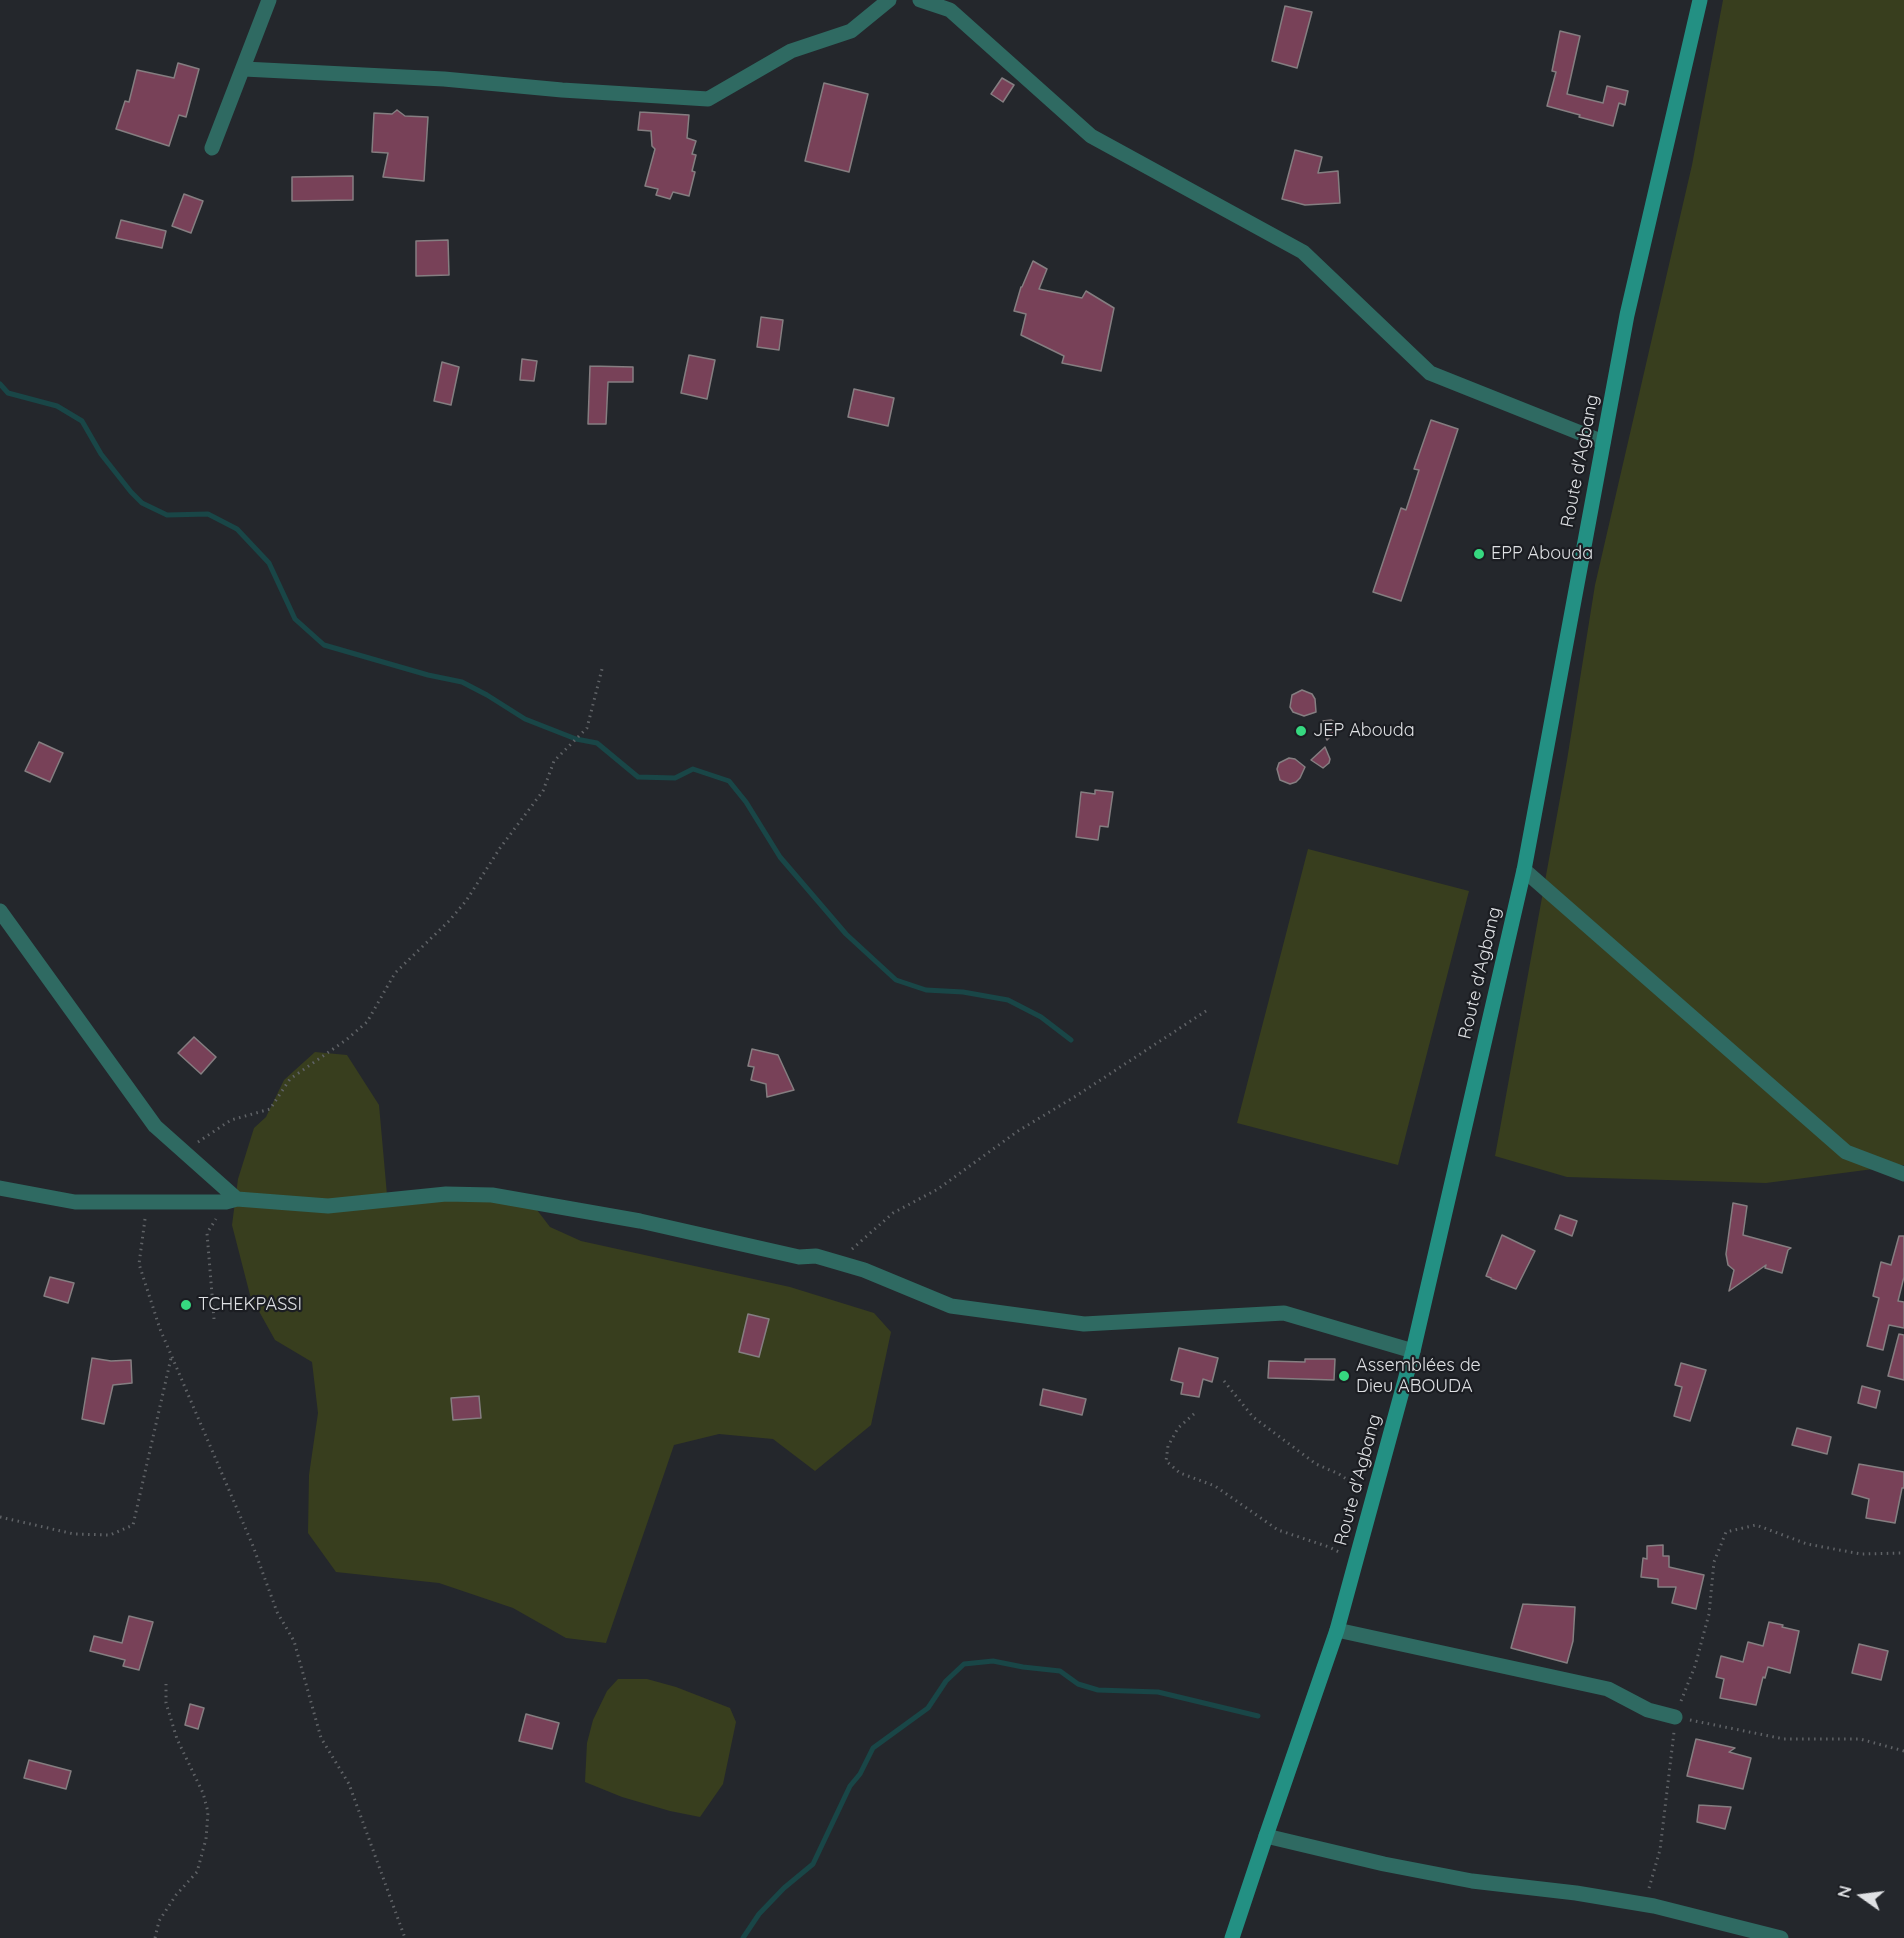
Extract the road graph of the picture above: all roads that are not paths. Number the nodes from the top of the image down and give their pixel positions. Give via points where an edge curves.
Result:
1 (269, 0) edge
2 (889, 0) edge
3 (920, 0) edge
4 (1700, 0) edge
5 (244, 69) junction
6 (212, 148) dead end
7 (1603, 442) junction
8 (1524, 870) junction
9 (0, 911) edge
10 (1904, 1174) edge
11 (0, 1188) edge
12 (232, 1201) junction
13 (1413, 1351) junction
14 (1337, 1630) junction
15 (1675, 1717) road end
16 (1266, 1836) junction
17 (1232, 1938) edge
18 (1780, 1938) edge

1 - 5 street
2 - 5 street via 851,31 791,51 708,99
3 - 7 street via 950,10 1091,136 1303,252 1430,373
4 - 7 main road, Route d'Agbang via 1627,315
5 - 6 street
7 - 8 main road, Route d'Agbang
8 - 10 street via 1846,1152
8 - 13 main road, Route d'Agbang
9 - 12 street via 155,1126
11 - 12 street via 75,1202
12 - 13 street via 328,1206 446,1194 492,1195 640,1221 800,1257 816,1256 864,1270 951,1306 1084,1324 1284,1313
13 - 14 main road, Route d'Agbang
14 - 15 street via 1608,1689 1648,1710
14 - 16 main road, Route d'Agbang
16 - 17 main road, Route d'Agbang
16 - 18 street via 1472,1881 1645,1904

